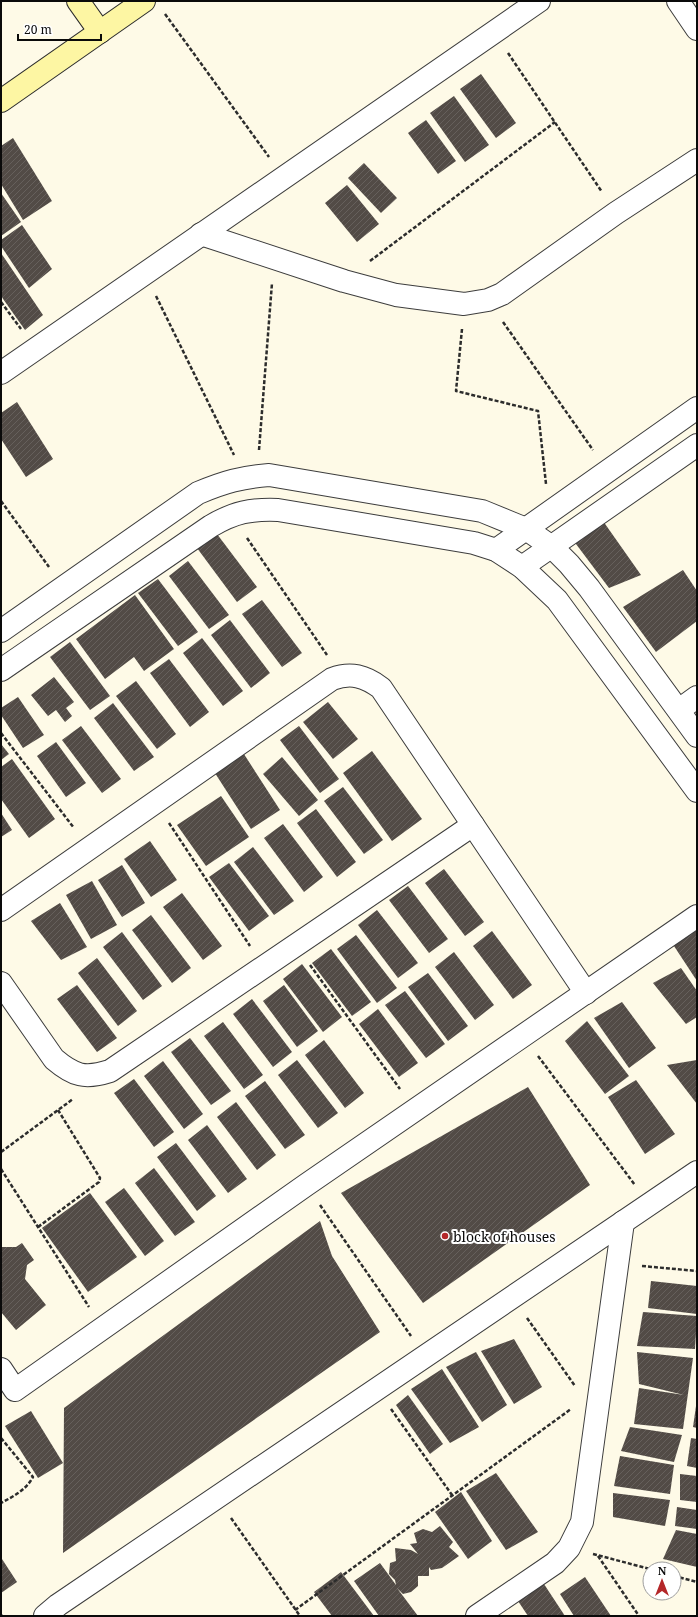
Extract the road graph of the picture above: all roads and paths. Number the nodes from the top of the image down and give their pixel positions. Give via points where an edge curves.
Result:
1 (78, 1) edge
2 (144, 1) edge
3 (539, 1) edge
4 (678, 1) edge
5 (164, 14) dead end
6 (697, 29) edge
7 (100, 32) junction
8 (494, 32) junction
9 (1, 101) edge
10 (555, 122) junction
11 (697, 160) edge
12 (284, 177) junction
13 (616, 213) junction
14 (201, 234) junction
15 (274, 258) junction
16 (145, 273) junction
17 (344, 281) junction
18 (488, 300) junction
19 (1, 302) edge
20 (464, 304) junction
21 (35, 349) junction
22 (1, 372) edge
23 (697, 408) edge
24 (697, 445) edge
25 (608, 471) junction
26 (251, 477) junction
27 (1, 501) edge
28 (549, 512) junction
29 (231, 515) junction
30 (526, 529) junction
31 (552, 547) junction
32 (496, 550) junction
33 (522, 567) junction
34 (63, 587) junction
35 (1, 631) edge
36 (1, 670) edge
37 (341, 676) junction
38 (697, 697) edge
39 (679, 710) junction
40 (1, 733) edge
41 (697, 736) edge
42 (697, 790) edge
43 (156, 802) junction
44 (473, 825) junction
45 (89, 847) junction
46 (1, 910) edge
47 (697, 916) edge
48 (296, 945) junction
49 (264, 967) junction
50 (1, 983) edge
51 (586, 993) junction
52 (523, 1037) junction
53 (75, 1097) dead end
54 (58, 1110) junction
55 (415, 1111) junction
56 (1, 1152) edge
57 (1, 1169) edge
58 (697, 1172) edge
59 (306, 1185) junction
60 (650, 1204) junction
61 (623, 1222) junction
62 (38, 1227) junction
63 (618, 1263) junction
64 (697, 1271) edge
65 (512, 1298) junction
66 (103, 1328) junction
67 (425, 1357) junction
68 (1, 1369) edge
69 (377, 1389) junction
70 (592, 1394) junction
71 (1, 1438) edge
72 (452, 1495) junction
73 (216, 1497) junction
74 (1, 1503) edge
75 (569, 1548) junction
76 (598, 1556) junction
77 (642, 1567) edge
78 (682, 1578) edge
79 (697, 1582) edge
80 (295, 1610) junction
81 (45, 1616) edge
82 (300, 1616) edge
83 (477, 1616) edge
84 (639, 1616) edge

1 - 7 street
2 - 7 street
3 - 8 street
4 - 6 street
5 - 12 path
7 - 9 street
8 - 10 path
8 - 12 street
10 - 13 path
10 - 17 path
11 - 13 street
12 - 14 street
13 - 18 street via 502,294
14 - 15 street
14 - 16 street
15 - 17 street
15 - 26 path
16 - 21 street
16 - 26 path
17 - 20 street via 396,295
18 - 20 street
18 - 25 path
19 - 21 path
20 - 28 path via 456,391 538,411
21 - 22 street
23 - 25 street
24 - 31 street
25 - 28 street
26 - 30 street via 269,475 482,511
26 - 34 street via 221,483 198,493
27 - 34 path
28 - 30 street
29 - 32 street via 254,509 278,510 474,543
29 - 36 street via 211,526
29 - 37 path
30 - 31 street
30 - 32 street
31 - 33 street
31 - 39 street via 589,588
32 - 33 street
33 - 42 street via 557,600
34 - 35 street
37 - 43 street via 332,679
37 - 44 street via 356,675 370,679 381,688
38 - 39 street
39 - 41 street
40 - 45 path
43 - 45 street
43 - 49 path
44 - 48 street
44 - 51 street
45 - 46 street
47 - 51 street
48 - 49 street
48 - 55 path
49 - 50 street via 110,1071 95,1076 80,1076 66,1070 54,1059
51 - 52 street
52 - 55 street
52 - 60 path
53 - 54 path
54 - 56 path
54 - 62 path via 100,1178 99,1182
55 - 59 street
57 - 62 path
58 - 60 street
59 - 66 street
59 - 67 path
60 - 61 street
61 - 63 street
61 - 65 street
62 - 66 path
63 - 64 path
63 - 70 street
65 - 67 street
65 - 70 path
66 - 68 street via 16,1390
67 - 69 street
69 - 72 path
69 - 73 street
70 - 72 path
70 - 75 street via 582,1522
71 - 74 path via 33,1477 22,1491
72 - 80 path
73 - 80 path
73 - 81 street
75 - 76 path
75 - 83 street via 555,1563
76 - 77 path
76 - 84 path
78 - 79 path
80 - 82 path

